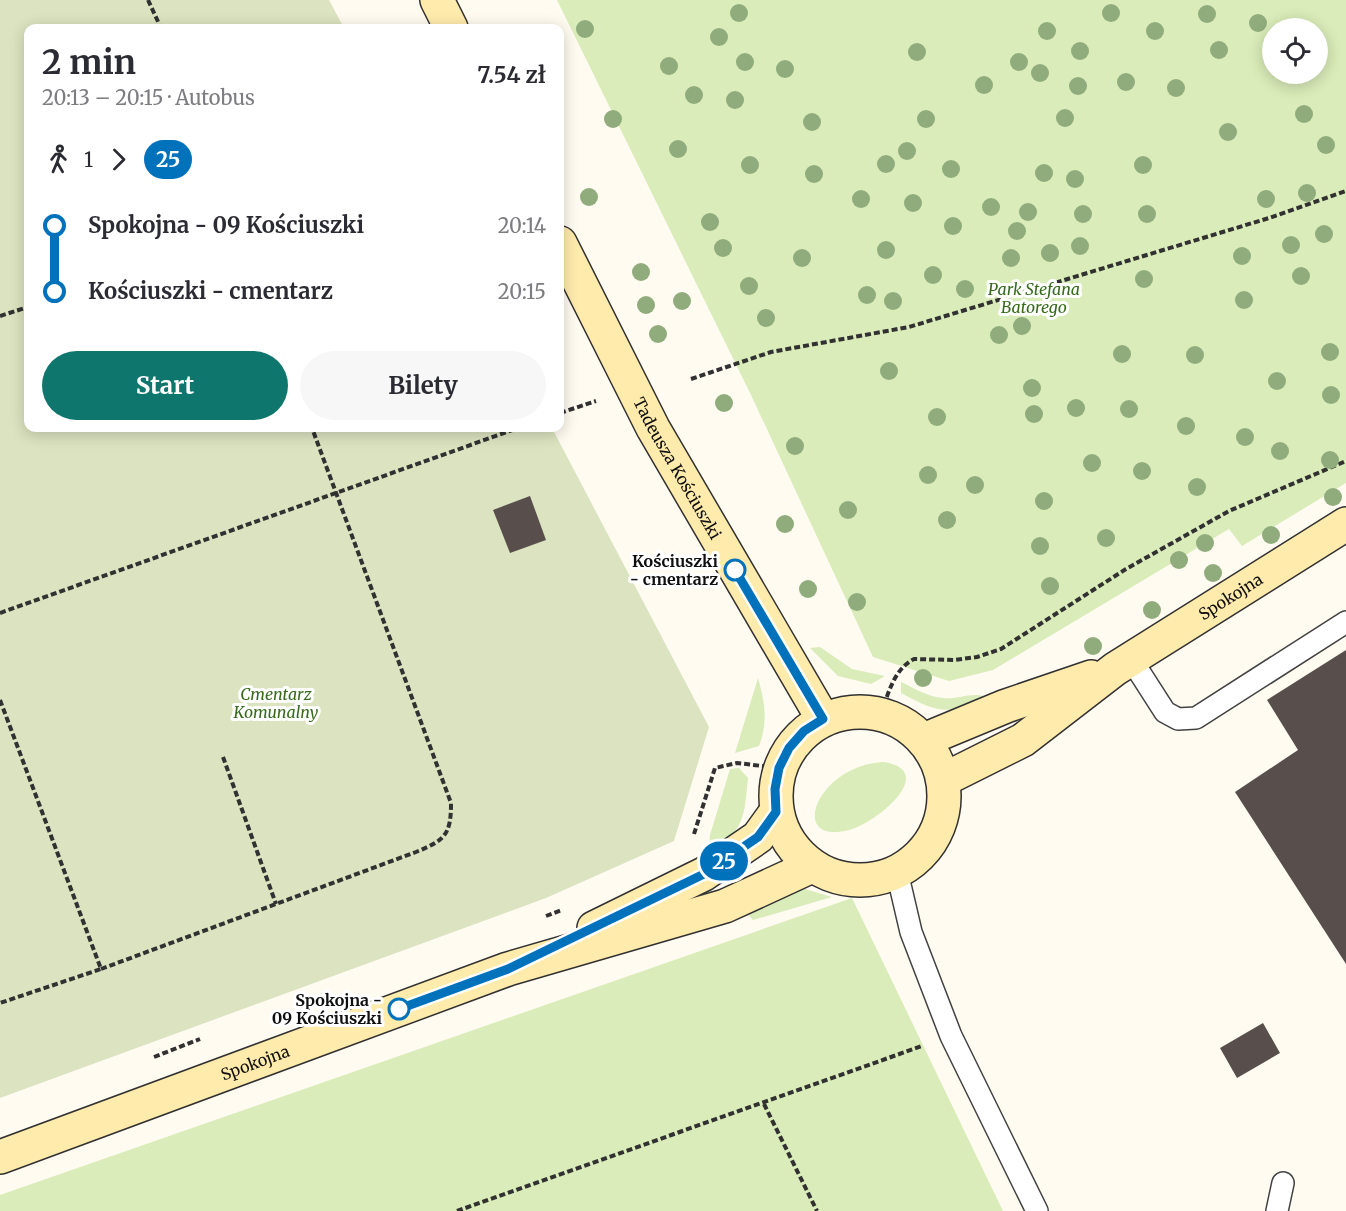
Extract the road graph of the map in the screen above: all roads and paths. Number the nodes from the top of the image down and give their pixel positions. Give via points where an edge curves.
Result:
1 (148, 0) edge
2 (437, 0) edge
3 (159, 24) edge
4 (449, 24) edge
5 (1346, 191) edge
6 (564, 251) edge
7 (24, 308) edge
8 (0, 316) edge
9 (691, 379) dead end
10 (596, 401) dead end
11 (564, 412) edge
12 (314, 432) edge
13 (506, 432) edge
14 (503, 433) joint
15 (1346, 461) edge
16 (338, 493) junction
17 (1345, 526) edge
18 (0, 614) edge
19 (1346, 622) edge
20 (1123, 664) junction
21 (0, 699) edge
22 (881, 714) junction
23 (823, 719) junction
24 (924, 740) junction
25 (223, 757) dead end
26 (779, 768) junction
27 (943, 780) junction
28 (776, 812) junction
29 (692, 839) dead end
30 (812, 866) junction
31 (897, 872) junction
32 (276, 904) junction
33 (102, 969) junction
34 (508, 969) junction
35 (0, 1003) edge
36 (951, 1036) junction
37 (764, 1104) junction
38 (0, 1157) edge
39 (1283, 1183) dead end
40 (457, 1211) edge
41 (817, 1211) edge
42 (1037, 1211) edge
43 (1277, 1211) edge

1 - 3 path
2 - 4 street
5 - 9 path via 909,327 771,352
6 - 23 street, Tadeusza Kościuszki via 653,428
7 - 8 path
10 - 11 path
12 - 16 path
13 - 14 path
14 - 16 path
15 - 22 path via 1229,511 1126,569 1001,649 976,657 914,659 905,663
16 - 18 path
16 - 32 path via 451,803 451,819 447,834 437,843
17 - 20 street, Spokojna
19 - 20 lane via 1196,718 1178,719 1165,712
20 - 24 street, Spokojna
20 - 27 street, Spokojna via 1023,740
21 - 33 path
22 - 23 street via 844,712
22 - 24 street via 907,725
23 - 26 street via 804,731
24 - 27 street
25 - 32 path
26 - 28 street
26 - 29 path via 737,763 715,768
27 - 31 street via 940,823 930,843
28 - 30 street via 783,833
28 - 34 street, Spokojna via 758,837 704,874
30 - 31 street via 831,876 854,880 876,879
30 - 34 street, Spokojna via 725,906
31 - 36 lane via 910,932
32 - 33 path
33 - 35 path
34 - 38 street, Spokojna
36 - 37 path
36 - 42 lane
37 - 40 path
37 - 41 path
39 - 43 lane

